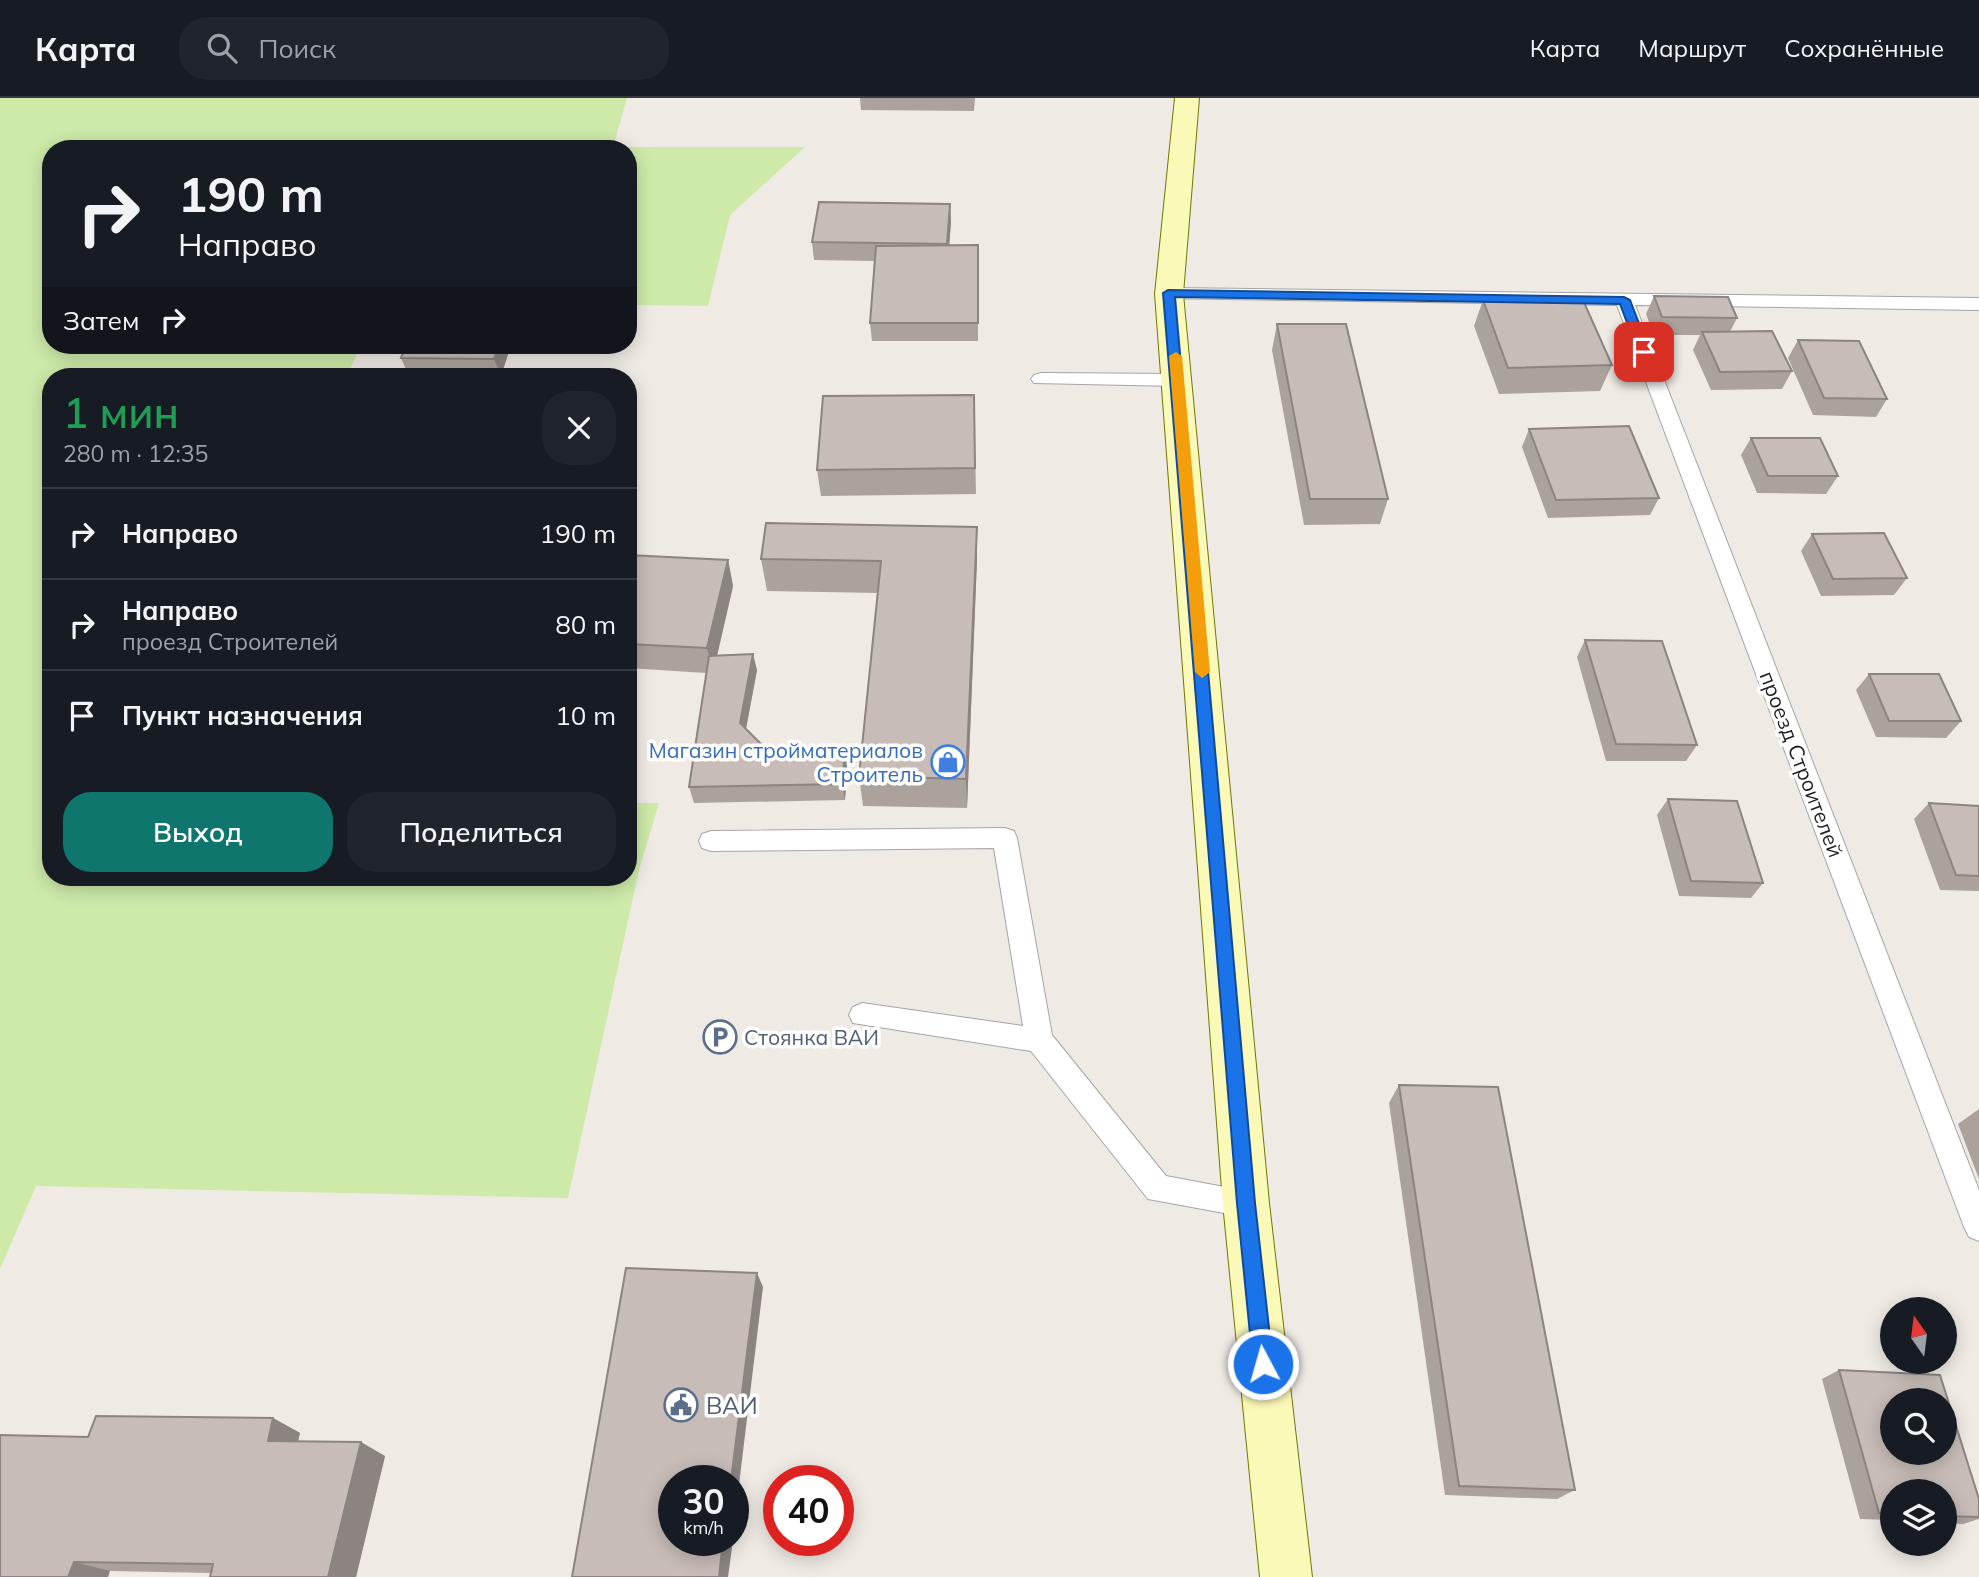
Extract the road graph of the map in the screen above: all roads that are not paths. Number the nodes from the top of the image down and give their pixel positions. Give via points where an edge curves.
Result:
1 (1187, 98) edge
2 (1168, 293) junction
3 (1624, 300) junction
4 (1979, 304) edge
5 (1041, 379) dead end
6 (1178, 380) junction
7 (711, 841) dead end
8 (862, 1015) dead end
9 (1039, 1040) junction
10 (1246, 1203) junction
11 (1979, 1227) edge
12 (1286, 1577) edge

1 - 2 street
2 - 3 lane
2 - 6 street
3 - 4 lane
3 - 11 lane, проезд Строителей
5 - 6 lane
6 - 10 street
7 - 9 lane via 1005,838
8 - 9 lane
9 - 10 lane via 1157,1189
10 - 12 street

